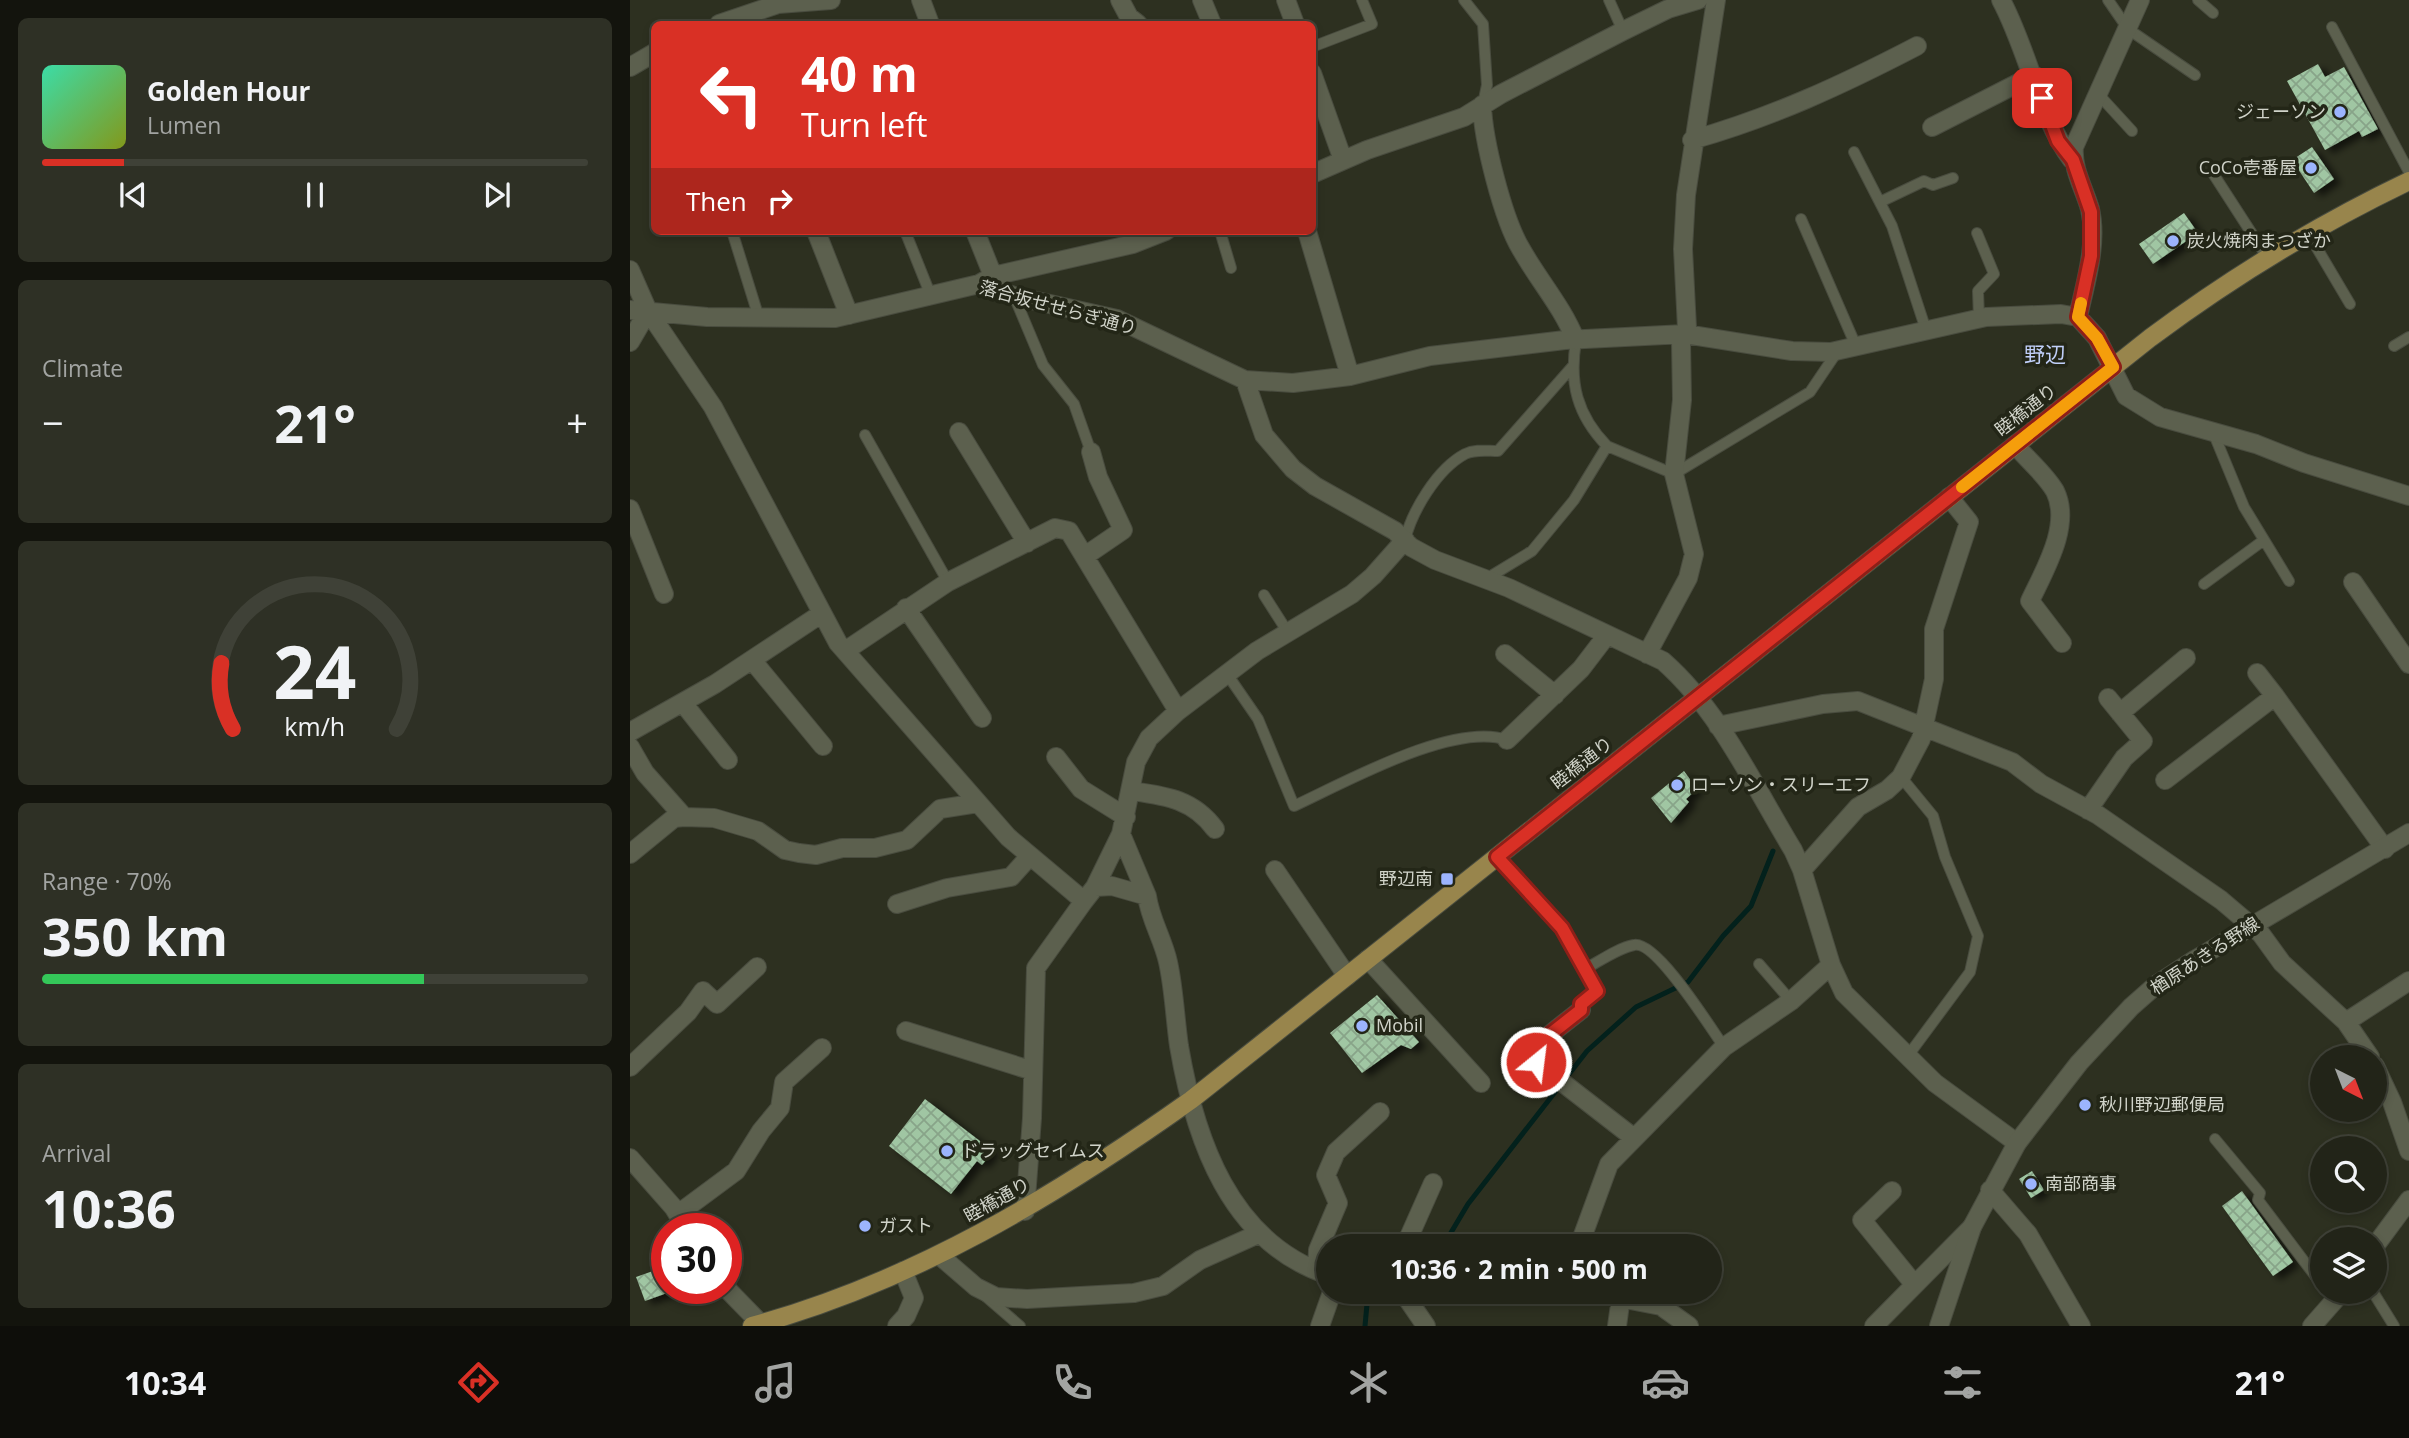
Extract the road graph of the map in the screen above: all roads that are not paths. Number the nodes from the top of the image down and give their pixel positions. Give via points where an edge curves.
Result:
1 (831, 0) edge
2 (921, 0) edge
3 (1120, 0) edge
4 (1202, 0) edge
5 (1286, 0) edge
6 (1362, 0) edge
7 (1464, 0) edge
8 (1609, 0) edge
9 (1698, 0) edge
10 (1716, 0) edge
11 (2001, 0) edge
12 (2108, 0) edge
13 (2140, 0) edge
14 (2198, 0) edge
15 (778, 2) edge
16 (1667, 4) edge
17 (2213, 13) dead end
18 (738, 21) edge
19 (929, 21) edge
20 (1134, 21) edge
21 (1211, 21) edge
22 (1294, 21) edge
23 (2332, 27) dead end
24 (2128, 29) junction
25 (1623, 31) junction
26 (1316, 45) edge
27 (1917, 46) dead end
28 (651, 55) edge
29 (630, 66) edge
30 (2034, 75) junction
31 (2195, 75) dead end
32 (1316, 84) edge
33 (2099, 95) junction
34 (1482, 105) junction
35 (1932, 127) dead end
36 (2132, 131) dead end
37 (1692, 140) junction
38 (1854, 152) dead end
39 (1343, 160) junction
40 (2073, 160) junction
41 (1316, 172) edge
42 (2409, 173) edge
43 (2214, 175) dead end
44 (1953, 178) dead end
45 (2409, 181) edge
46 (1880, 202) junction
47 (1801, 219) dead end
48 (2308, 232) junction
49 (1977, 233) dead end
50 (733, 235) edge
51 (818, 235) edge
52 (907, 235) edge
53 (976, 235) edge
54 (1221, 235) edge
55 (1308, 235) edge
56 (1131, 238) edge
57 (2267, 257) junction
58 (1231, 268) dead end
59 (630, 270) edge
60 (986, 280) junction
61 (930, 296) junction
62 (1014, 296) junction
63 (2350, 304) dead end
64 (630, 310) edge
65 (648, 311) junction
66 (849, 315) junction
67 (2078, 317) junction
68 (759, 318) junction
69 (1979, 318) junction
70 (1926, 330) junction
71 (1685, 334) junction
72 (2409, 337) edge
73 (1576, 341) junction
74 (630, 342) edge
75 (1856, 346) junction
76 (2394, 346) dead end
77 (1838, 350) junction
78 (1572, 367) junction
79 (2113, 367) junction
80 (1350, 376) junction
81 (1245, 380) junction
82 (2212, 431) junction
83 (959, 432) dead end
84 (865, 435) dead end
85 (2015, 445) junction
86 (1607, 446) junction
87 (1091, 452) joint
88 (1674, 474) junction
89 (2409, 496) edge
90 (1949, 497) junction
91 (630, 509) edge
92 (1405, 540) junction
93 (2264, 540) junction
94 (1027, 543) junction
95 (1085, 556) junction
96 (1486, 579) junction
97 (2289, 581) dead end
98 (948, 582) junction
99 (2353, 582) dead end
100 (2204, 584) dead end
101 (664, 594) dead end
102 (1264, 595) dead end
103 (906, 608) junction
104 (821, 614) junction
105 (1287, 631) junction
106 (1607, 635) junction
107 (2062, 643) dead end
108 (845, 651) junction
109 (1505, 654) dead end
110 (1647, 654) junction
111 (2186, 658) dead end
112 (752, 660) junction
113 (2409, 664) edge
114 (2257, 673) dead end
115 (1227, 674) junction
116 (1555, 695) junction
117 (1700, 696) junction
118 (2275, 696) junction
119 (2108, 698) dead end
120 (683, 703) junction
121 (1178, 711) junction
122 (2120, 713) junction
123 (982, 718) dead end
124 (1718, 726) junction
125 (1924, 726) junction
126 (630, 732) edge
127 (1507, 740) joint
128 (823, 746) dead end
129 (630, 747) edge
130 (1056, 757) dead end
131 (728, 760) dead end
132 (1901, 778) junction
133 (2165, 780) dead end
134 (1131, 791) junction
135 (978, 803) junction
136 (2088, 810) junction
137 (684, 817) junction
138 (1124, 825) junction
139 (1215, 829) dead end
140 (2409, 833) edge
141 (2385, 849) junction
142 (630, 854) edge
143 (1029, 857) junction
144 (1497, 857) junction
145 (1275, 870) dead end
146 (1802, 870) junction
147 (1089, 894) junction
148 (1147, 896) junction
149 (897, 904) dead end
150 (2251, 926) junction
151 (1368, 959) junction
152 (1759, 964) dead end
153 (1831, 965) junction
154 (1583, 966) junction
155 (757, 967) dead end
156 (1347, 976) junction
157 (2409, 981) edge
158 (1791, 1001) junction
159 (1581, 1010) joint
160 (2346, 1022) junction
161 (906, 1031) dead end
162 (2360, 1045) edge
163 (1724, 1047) junction
164 (822, 1048) dead end
165 (1907, 1057) junction
166 (630, 1067) edge
167 (1033, 1071) junction
168 (1480, 1083) dead end
169 (2387, 1099) edge
170 (1191, 1100) junction
171 (1380, 1112) dead end
172 (1634, 1138) junction
173 (2216, 1139) dead end
174 (2017, 1143) junction
175 (2409, 1151) edge
176 (630, 1158) edge
177 (1433, 1183) dead end
178 (1990, 1190) junction
179 (1892, 1191) dead end
180 (2409, 1200) edge
181 (1025, 1211) junction
182 (675, 1213) edge
183 (691, 1213) edge
184 (1972, 1227) junction
185 (2387, 1230) edge
186 (1258, 1234) junction
187 (1325, 1234) edge
188 (1410, 1234) edge
189 (1583, 1234) edge
190 (939, 1255) junction
191 (1316, 1269) edge
192 (2310, 1269) edge
193 (903, 1271) junction
194 (1914, 1284) junction
195 (976, 1287) junction
196 (740, 1304) edge
197 (1328, 1304) edge
198 (1407, 1304) edge
199 (1620, 1304) edge
200 (1652, 1304) edge
201 (2328, 1304) edge
202 (2380, 1304) edge
203 (758, 1325) edge
204 (897, 1326) edge
205 (1020, 1326) edge
206 (1320, 1326) edge
207 (1426, 1326) edge
208 (1617, 1326) edge
209 (1689, 1326) edge
210 (1874, 1326) edge
211 (1939, 1326) edge
212 (2081, 1326) edge
213 (2312, 1326) edge
214 (2394, 1326) edge

1 - 15 street
2 - 19 street
3 - 20 street
4 - 21 street
5 - 22 street
6 - 26 lane via 1372,24
7 - 34 lane via 1483,24 1487,85
8 - 25 lane
9 - 16 street
10 - 37 street
11 - 30 street
12 - 24 lane
13 - 24 street
14 - 17 lane
15 - 18 street
16 - 25 street
23 - 42 lane
24 - 31 lane
24 - 33 street
25 - 34 street
27 - 37 street via 1815,98
28 - 29 street
30 - 35 street
30 - 40 street via 2058,141
32 - 39 street
33 - 36 lane
33 - 40 street via 2074,147
34 - 39 street via 1464,117
34 - 73 street via 1491,158 1520,248 1554,296
37 - 71 street via 1683,249
38 - 46 lane
39 - 41 street
40 - 67 street via 2091,212 2091,256
43 - 57 lane
44 - 46 lane via 1933,185 1924,181
45 - 48 main road, 睦橋通り
46 - 70 lane
47 - 75 lane
48 - 57 main road, 睦橋通り
48 - 63 lane
49 - 69 lane via 1994,274 1978,290
50 - 68 lane
51 - 66 street
52 - 61 lane
53 - 60 street
54 - 58 lane
55 - 80 street
56 - 60 street
57 - 79 main road, 睦橋通り
59 - 65 street
60 - 61 street, 落合坂せせらぎ通り
60 - 62 street, 落合坂せせらぎ通り
61 - 66 street, 落合坂せせらぎ通り
62 - 81 street, 落合坂せせらぎ通り via 1116,319
62 - 87 lane via 1043,365 1074,404
64 - 65 street, 落合坂せせらぎ通り
65 - 68 street, 落合坂せせらぎ通り
65 - 74 street
65 - 104 street via 713,407
66 - 68 street, 落合坂せせらぎ通り
67 - 69 street, 落合坂せせらぎ通り
67 - 79 street via 2097,338
69 - 70 street, 落合坂せせらぎ通り
70 - 75 street, 落合坂せせらぎ通り
71 - 73 street, 落合坂せせらぎ通り
71 - 77 street, 落合坂せせらぎ通り via 1792,351
71 - 88 street
72 - 76 lane
73 - 78 lane
73 - 80 street, 落合坂せせらぎ通り via 1430,356
75 - 77 street, 落合坂せせらぎ通り
77 - 88 lane via 1810,392
78 - 86 lane via 1583,415
78 - 92 lane via 1498,451 1464,455 1440,475 1408,527
79 - 82 street via 2126,396 2160,417
79 - 85 main road, 睦橋通り
80 - 81 street, 落合坂せせらぎ通り via 1293,383
81 - 92 street via 1264,435 1293,469
82 - 89 street
82 - 93 lane via 2244,507
83 - 94 street
84 - 98 lane
85 - 90 main road, 睦橋通り
85 - 107 street via 2055,491 2059,512 2054,549 2030,601
86 - 88 lane
86 - 96 lane via 1574,499 1532,551
87 - 95 street via 1123,530
88 - 110 street via 1694,554 1688,578
90 - 117 main road, 睦橋通り
90 - 125 street via 1969,522 1934,629 1934,679
91 - 101 street
92 - 96 street via 1435,560
92 - 105 street via 1352,594
93 - 97 lane
93 - 100 lane
94 - 95 street via 1055,528 1069,531
94 - 98 street
95 - 121 street
96 - 106 street
98 - 103 street
99 - 113 street
102 - 105 lane
103 - 108 street
103 - 123 street
104 - 108 street
104 - 112 street
105 - 115 street
106 - 110 street
106 - 116 street
108 - 135 street
109 - 116 street
110 - 117 street via 1663,661
111 - 122 street
112 - 120 street
112 - 128 street
114 - 118 street
115 - 121 street
115 - 127 lane via 1258,719 1294,806 1440,743 1494,735
116 - 127 street
117 - 124 street
117 - 144 main road, 睦橋通り
118 - 133 street
118 - 141 street
119 - 122 street
120 - 126 street
120 - 131 street
121 - 134 street via 1141,750
122 - 136 street via 2143,741 2124,758
124 - 125 street via 1858,701
124 - 146 street
125 - 132 street
125 - 136 street via 2012,762 2040,784
129 - 137 street
130 - 138 street via 1081,789
132 - 146 street via 1858,807
132 - 165 lane via 1933,816 1978,936 1970,972
134 - 138 street
134 - 139 street via 1193,805
135 - 137 street via 940,809 907,840 816,855 785,850 758,831 714,818
135 - 143 street
136 - 150 street via 2221,900
137 - 142 street via 674,818
138 - 147 street
138 - 148 street
140 - 141 street, 楢原あきる野線
141 - 150 street, 楢原あきる野線
143 - 147 street
143 - 149 street via 1011,877 947,888
144 - 151 main road, 睦橋通り
144 - 154 lane via 1562,928
145 - 156 street
146 - 153 street
147 - 148 street via 1112,886
147 - 167 street via 1036,968
148 - 170 street via 1168,961
150 - 160 street via 2282,963
150 - 174 street, 楢原あきる野線 via 2156,985 2131,1007 2079,1063
151 - 156 main road, 睦橋通り
151 - 168 street
152 - 158 lane
153 - 158 street
153 - 165 street via 1844,993
154 - 159 lane via 1597,991 1581,1004
154 - 163 lane via 1635,944 1646,946 1662,960
155 - 166 street via 717,1004 703,991 688,1012
156 - 170 main road, 睦橋通り
157 - 160 street
158 - 163 street
159 - 172 street via 1548,1036 1536,1062
160 - 162 street
161 - 167 street
163 - 172 street
164 - 183 street via 784,1082 780,1108 736,1171
165 - 174 street
167 - 181 street
169 - 175 street
170 - 181 main road, 睦橋通り
170 - 186 street via 1222,1183
171 - 187 street via 1336,1152 1326,1175 1338,1203
172 - 189 street via 1609,1164
173 - 192 lane via 2260,1193 2258,1200
174 - 178 street, 楢原あきる野線
176 - 182 street
177 - 188 street
178 - 184 street, 楢原あきる野線
178 - 212 street via 2028,1234
179 - 194 street via 1862,1220
180 - 185 street
181 - 190 main road, 睦橋通り
184 - 194 street
184 - 211 street
186 - 191 street
186 - 195 street via 1200,1260 1163,1286 1135,1293 1027,1299 996,1297
190 - 193 main road, 睦橋通り
190 - 195 street
193 - 203 main road, 睦橋通り
193 - 204 street via 914,1298
194 - 210 street
195 - 205 lane
196 - 203 street
197 - 206 street
198 - 207 street
199 - 208 street
200 - 209 street
201 - 213 street
202 - 214 lane

